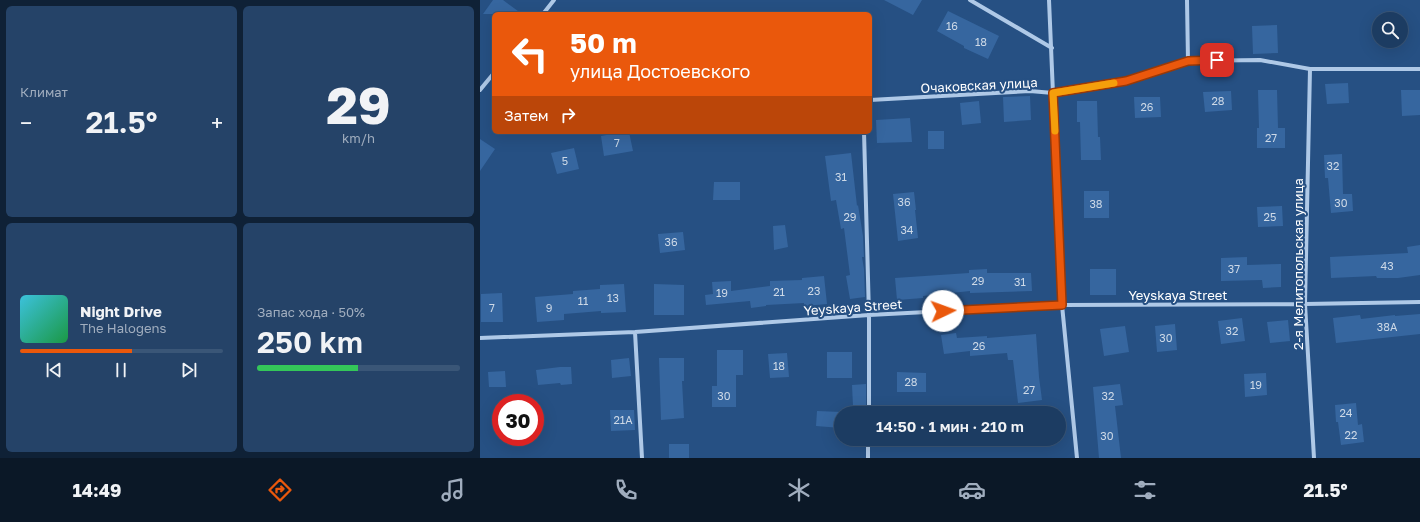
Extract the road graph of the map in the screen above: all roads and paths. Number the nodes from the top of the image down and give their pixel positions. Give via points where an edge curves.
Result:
1 (554, 0) edge
2 (970, 0) edge
3 (1049, 0) edge
4 (1187, 0) edge
5 (545, 12) edge
6 (1052, 48) junction
7 (1188, 61) junction
8 (1310, 69) junction
9 (1420, 69) edge
10 (492, 75) edge
11 (480, 90) edge
12 (1053, 93) junction
13 (872, 100) edge
14 (864, 134) edge
15 (1420, 302) edge
16 (1305, 304) junction
17 (1062, 305) junction
18 (869, 315) junction
19 (635, 332) junction
20 (480, 338) edge
21 (869, 406) edge
22 (868, 446) edge
23 (642, 458) edge
24 (868, 458) edge
25 (1077, 458) edge
26 (1314, 458) edge

1 - 5 street
2 - 6 street
3 - 6 street
4 - 7 street
6 - 12 street
7 - 8 street, Очаковская улица via 1260,60
7 - 12 street, Очаковская улица via 1126,81
8 - 9 street, Очаковская улица
8 - 16 street, 2-я Мелитопольская улица
10 - 11 street
12 - 13 street, Очаковская улица via 1030,90
12 - 17 street
14 - 18 street
15 - 16 street, Yeyskaya Street
16 - 17 street, Yeyskaya Street
16 - 26 street, 2-я Мелитопольская улица
17 - 18 street, Yeyskaya Street
17 - 25 street
18 - 19 street, Yeyskaya Street
18 - 21 street
19 - 20 street, Yeyskaya Street
19 - 23 street
22 - 24 street

